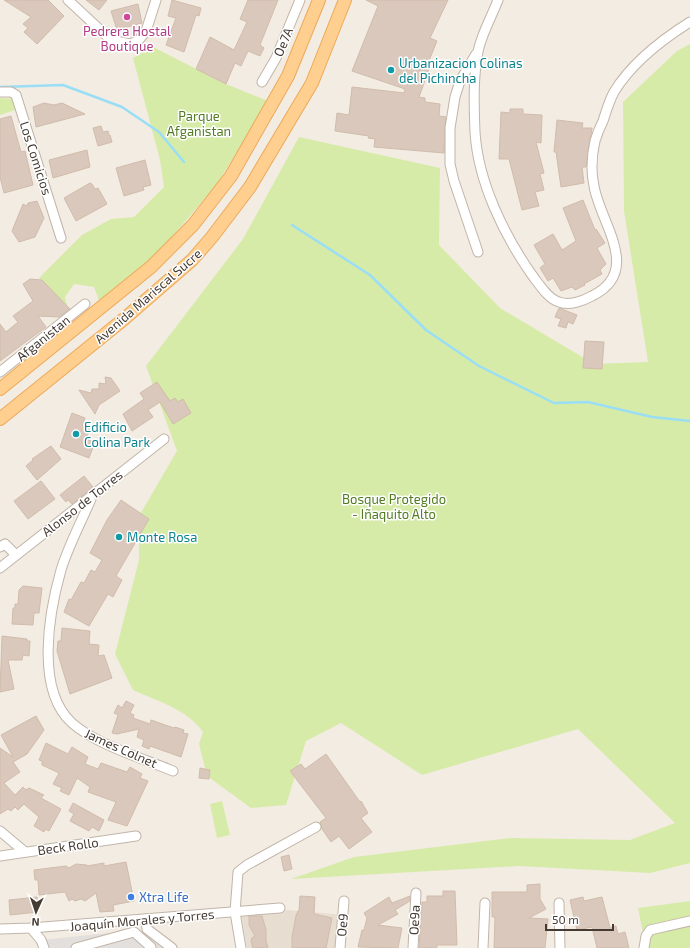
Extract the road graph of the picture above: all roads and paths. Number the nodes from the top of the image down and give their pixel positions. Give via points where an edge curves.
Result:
1 (68, 0) edge
2 (156, 0) edge
3 (300, 0) edge
4 (319, 0) edge
5 (345, 0) edge
6 (498, 0) edge
7 (690, 22) edge
8 (478, 51) junction
9 (262, 82) dead end
10 (0, 92) edge
11 (62, 238) dead end
12 (478, 252) dead end
13 (85, 304) dead end
14 (0, 372) edge
15 (0, 389) edge
16 (0, 419) edge
17 (164, 438) dead end
18 (93, 494) junction
19 (0, 547) edge
20 (16, 555) junction
21 (0, 567) edge
22 (173, 771) dead end
23 (316, 827) dead end
24 (0, 830) edge
25 (136, 836) dead end
26 (25, 852) junction
27 (0, 856) edge
28 (416, 893) dead end
29 (344, 901) dead end
30 (485, 902) dead end
31 (559, 903) dead end
32 (280, 908) dead end
33 (235, 912) junction
34 (146, 919) junction
35 (690, 921) edge
36 (31, 928) junction
37 (0, 929) edge
38 (44, 948) edge
39 (76, 948) edge
40 (150, 948) edge
41 (172, 948) edge
42 (240, 948) edge
43 (340, 948) edge
44 (413, 948) edge
45 (482, 948) edge
46 (560, 948) edge
47 (644, 948) edge

1 - 2 street via 111,40 130,44 138,41 146,31
3 - 9 street, Oe7A via 276,58
4 - 15 main road, Avenida Mariscal Sucre via 288,76 231,176 194,225 151,267
5 - 16 main road, Avenida Mariscal Sucre via 312,84 250,187 212,237 192,260 124,319
6 - 8 street
7 - 8 street via 664,38 614,92 595,140 593,160 594,186 603,217 617,250 617,268 606,288 592,296 567,303 554,300 539,285 522,261 495,209 484,178 475,133
8 - 12 street via 460,81 450,128 450,164
10 - 11 street, Los Comicios via 11,92 16,95
13 - 14 street, Afganistan
17 - 18 street, Alonso de Torres
18 - 20 street, Alonso de Torres
18 - 22 street, James Colnet via 62,569 51,610 48,639 52,689 64,715 89,736
19 - 20 street via 8,546
20 - 21 street, Alonso de Torres
23 - 33 street via 238,872
24 - 26 street
25 - 26 street, Beck Rollo
26 - 27 street, Beck Rollo
28 - 44 street, Oe9a
29 - 43 street, Oe9
30 - 45 street
31 - 46 street
32 - 33 street, Joaquín Morales y Torres
33 - 34 street, Joaquín Morales y Torres
33 - 42 street
34 - 36 street, Joaquín Morales y Torres
34 - 41 street via 147,929
35 - 47 street via 650,930
36 - 37 street, Joaquín Morales y Torres
36 - 38 street
39 - 40 street via 134,932

